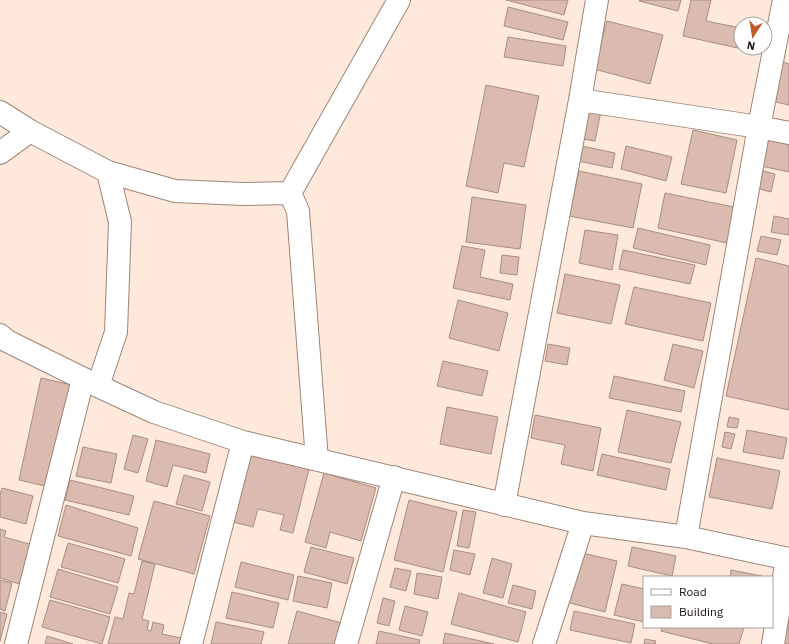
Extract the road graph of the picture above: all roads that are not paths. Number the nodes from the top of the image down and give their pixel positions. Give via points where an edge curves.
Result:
1 (399, 0) edge
2 (597, 0) edge
3 (784, 0) edge
4 (580, 100) junction
5 (0, 112) edge
6 (759, 127) junction
7 (30, 131) junction
8 (789, 133) edge
9 (0, 153) edge
10 (108, 172) junction
11 (290, 193) junction
12 (0, 335) edge
13 (90, 382) junction
14 (243, 442) junction
15 (317, 460) junction
16 (394, 477) junction
17 (504, 505) junction
18 (583, 522) junction
19 (686, 537) junction
20 (788, 559) edge
21 (16, 644) edge
22 (191, 644) edge
23 (346, 644) edge
24 (544, 644) edge
25 (773, 644) edge

1 - 11 street
2 - 4 street
3 - 6 street
4 - 6 street
4 - 17 street
5 - 7 street
6 - 8 street
6 - 19 street
7 - 9 street
7 - 10 street
10 - 11 street via 175,191
10 - 13 street via 120,222 116,332
11 - 15 street via 298,211
12 - 13 street via 7,341
13 - 14 street via 154,412
13 - 21 street
14 - 15 street
14 - 22 street
15 - 16 street
16 - 17 street
16 - 23 street
17 - 18 street
18 - 19 street
18 - 24 street
19 - 20 street
20 - 25 street

